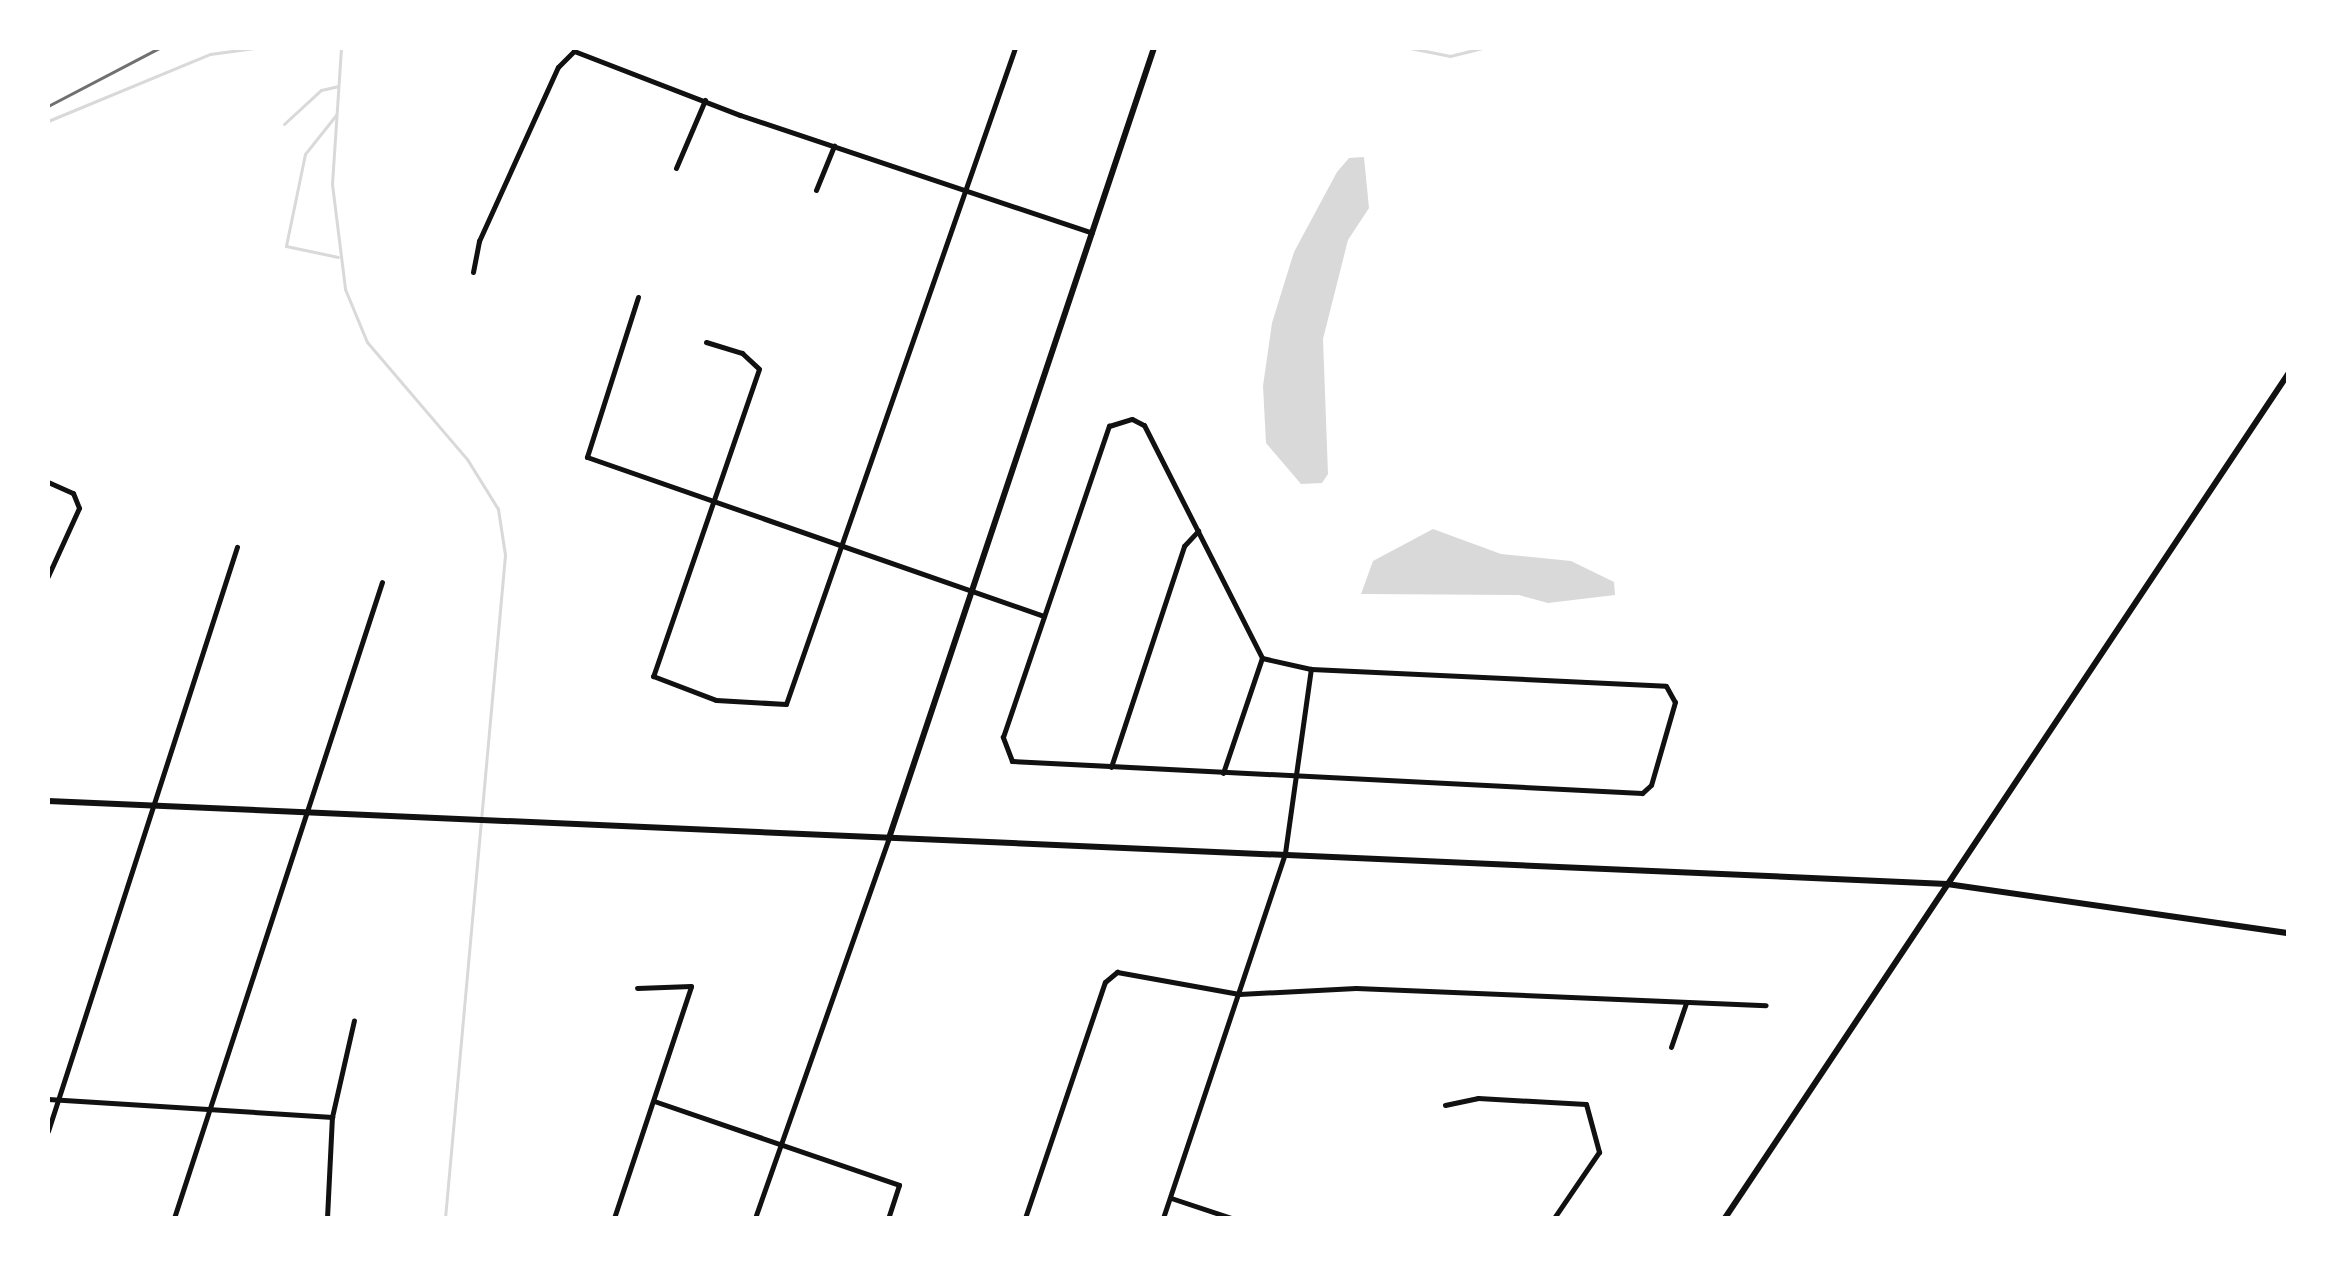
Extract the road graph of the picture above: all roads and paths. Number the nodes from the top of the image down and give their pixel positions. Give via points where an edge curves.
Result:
1 (1015, 48) edge
2 (1154, 48) edge
3 (705, 100) junction
4 (834, 146) junction
5 (676, 168) dead end
6 (816, 190) dead end
7 (963, 190) junction
8 (1093, 233) junction
9 (473, 272) dead end
10 (638, 297) dead end
11 (706, 342) dead end
12 (2288, 374) edge
13 (48, 482) edge
14 (713, 502) junction
15 (1198, 531) junction
16 (842, 545) junction
17 (237, 547) dead end
18 (48, 576) edge
19 (382, 582) dead end
20 (973, 589) junction
21 (1044, 616) junction
22 (1262, 658) junction
23 (1311, 669) junction
24 (1111, 767) junction
25 (1223, 773) junction
26 (1299, 777) junction
27 (48, 801) edge
28 (154, 807) junction
29 (311, 811) junction
30 (889, 838) junction
31 (1285, 853) junction
32 (1947, 884) junction
33 (2288, 933) edge
34 (637, 988) dead end
35 (1239, 994) junction
36 (1686, 1003) junction
37 (1766, 1005) dead end
38 (354, 1020) dead end
39 (1671, 1047) dead end
40 (48, 1099) edge
41 (59, 1099) junction
42 (654, 1101) junction
43 (1445, 1105) dead end
44 (212, 1110) junction
45 (332, 1117) junction
46 (48, 1131) edge
47 (779, 1145) junction
48 (1171, 1198) junction
49 (174, 1218) edge
50 (327, 1218) edge
51 (614, 1218) edge
52 (755, 1218) edge
53 (888, 1218) edge
54 (1025, 1218) edge
55 (1163, 1218) edge
56 (1231, 1218) edge
57 (1554, 1218) edge
58 (1725, 1218) edge

1 - 7 street
2 - 8 street
3 - 4 street
3 - 5 street
3 - 9 street via 574,51 551,82 479,241
4 - 6 street
4 - 7 street
7 - 8 street
7 - 16 street
8 - 20 street
10 - 14 street via 587,457
11 - 14 street via 742,353 759,369
12 - 32 street
13 - 18 street via 73,493 79,508
14 - 16 street
14 - 16 street via 653,676 716,700 786,704
15 - 21 street via 1144,425 1118,420 1109,426
15 - 22 street
15 - 24 street via 1184,546
16 - 20 street
17 - 28 street
19 - 29 street
20 - 21 street
20 - 30 street
21 - 24 street via 1003,751 1012,761
22 - 23 street
22 - 25 street
23 - 26 street
23 - 26 street via 1666,686 1675,702 1651,785 1642,793
24 - 25 street
25 - 26 street
26 - 31 street
27 - 28 street
28 - 29 street
28 - 41 street
29 - 30 street
29 - 44 street
30 - 31 street
30 - 47 street
31 - 32 street
31 - 35 street
32 - 33 street
32 - 58 street
34 - 42 street via 691,986
35 - 36 street via 1356,988
35 - 48 street
35 - 54 street via 1117,972 1105,982
36 - 37 street
36 - 39 street
38 - 45 street
40 - 41 street
41 - 44 street
41 - 46 street
42 - 47 street
42 - 51 street
43 - 57 street via 1478,1098 1586,1104 1599,1152
44 - 45 street
44 - 49 street
45 - 50 street
47 - 52 street
47 - 53 street via 899,1185
48 - 55 street
48 - 56 street

